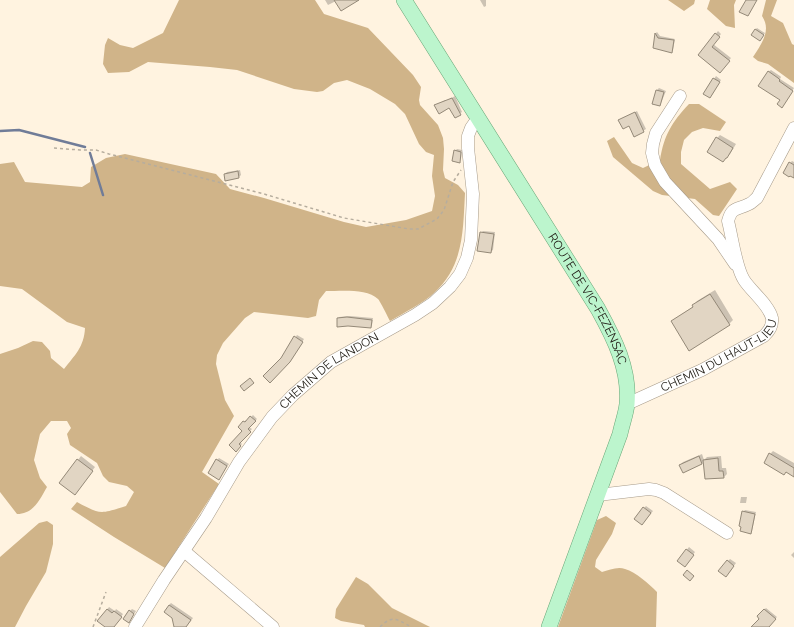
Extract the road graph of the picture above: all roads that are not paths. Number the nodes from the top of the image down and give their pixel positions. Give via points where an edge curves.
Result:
1 (404, 0) edge
2 (680, 96) dead end
3 (478, 118) junction
4 (794, 128) edge
5 (738, 269) junction
6 (627, 404) junction
7 (598, 495) junction
8 (727, 533) dead end
9 (184, 551) junction
10 (135, 627) edge
11 (273, 627) edge
12 (549, 627) edge

1 - 3 main road, ROUTE DE VIC-FEZENSAC
2 - 5 street via 656,133 652,153 655,165 665,182 718,239
3 - 6 main road, ROUTE DE VIC-FEZENSAC via 614,338 622,363
3 - 9 street, CHEMIN DE LANDON via 468,136 474,194 471,240 460,274 433,303 330,362 293,395 258,434
4 - 5 street, CHEMIN DU HAUT-LIEU via 757,198 750,204 734,209 730,214 728,221
5 - 6 street, CHEMIN DU HAUT-LIEU via 743,280 769,310 772,324 769,331 702,370
6 - 7 main road, ROUTE DE VIC-FEZENSAC via 620,434
7 - 8 street via 656,490
7 - 12 main road, ROUTE DE VIC-FEZENSAC
9 - 10 street, CHEMIN DE LANDON
9 - 11 street

